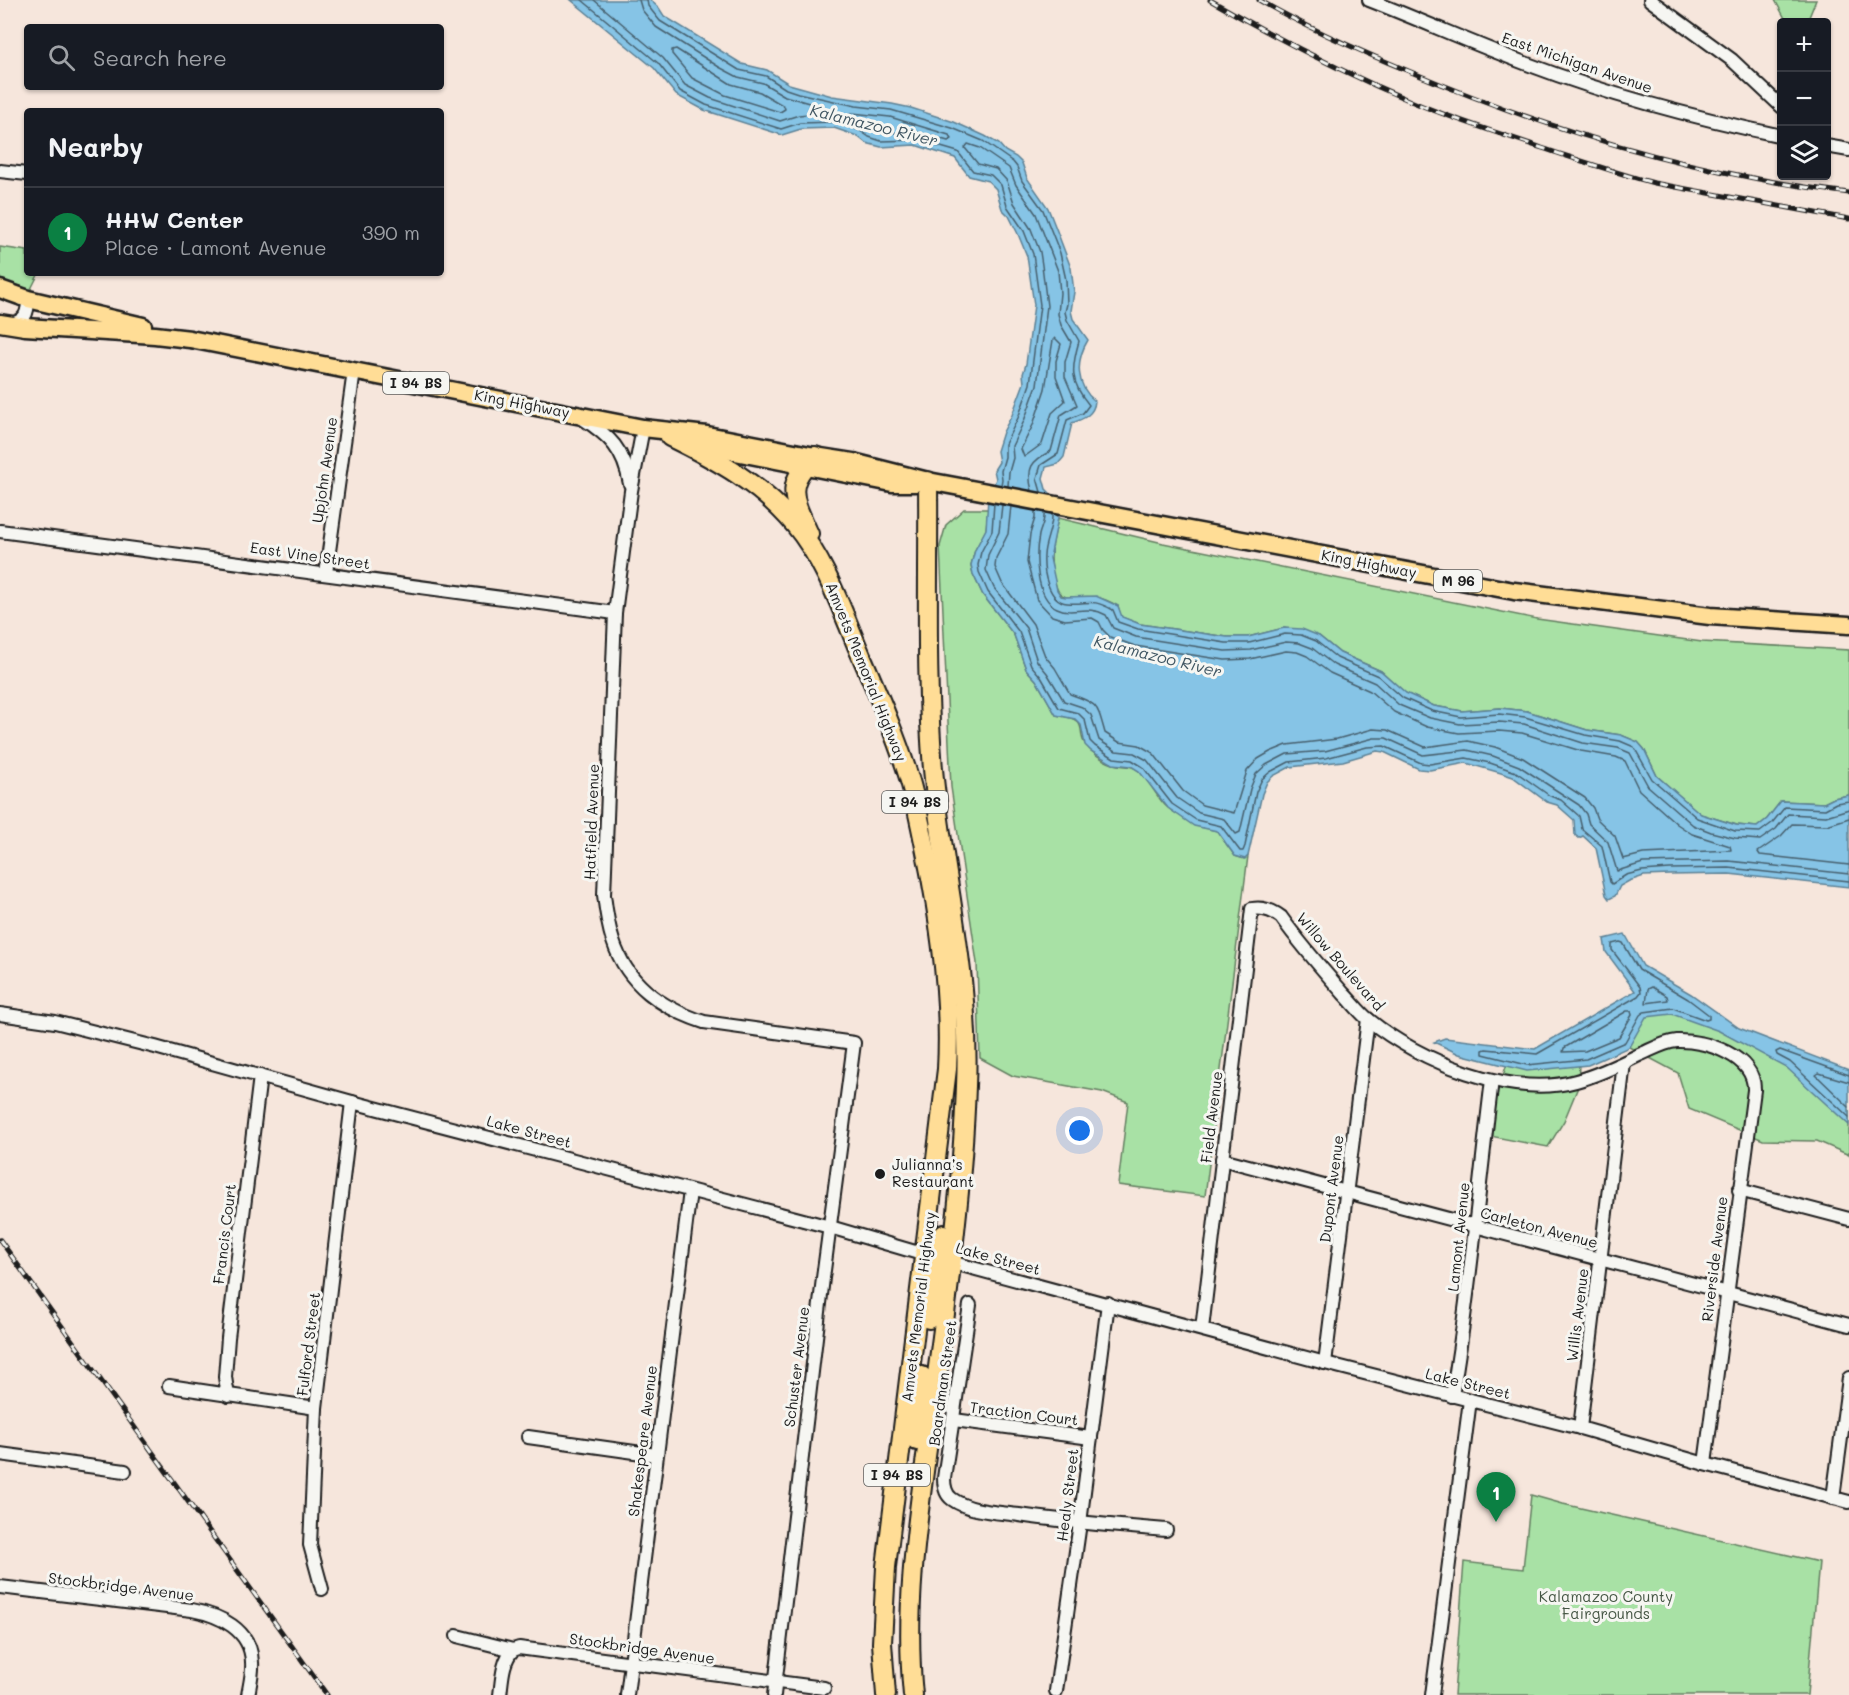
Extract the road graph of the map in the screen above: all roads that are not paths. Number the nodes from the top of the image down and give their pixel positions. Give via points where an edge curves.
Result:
1 (1369, 0) edge
2 (1650, 0) edge
3 (1777, 102) edge
4 (1777, 135) edge
5 (1831, 147) edge
6 (1849, 150) edge
7 (0, 171) edge
8 (24, 174) edge
9 (0, 289) edge
10 (0, 297) edge
11 (28, 299) junction
12 (2, 324) edge
13 (190, 339) junction
14 (354, 371) junction
15 (576, 414) junction
16 (643, 428) junction
17 (670, 437) junction
18 (809, 461) junction
19 (928, 481) junction
20 (631, 491) junction
21 (0, 531) edge
22 (326, 573) junction
23 (825, 573) junction
24 (615, 613) junction
25 (1849, 625) edge
26 (1252, 909) joint
27 (0, 1014) edge
28 (1368, 1020) junction
29 (854, 1043) joint
30 (1741, 1062) joint
31 (1624, 1063) junction
32 (260, 1076) junction
33 (1492, 1080) junction
34 (352, 1102) junction
35 (1222, 1160) junction
36 (1739, 1190) junction
37 (690, 1191) junction
38 (1347, 1192) junction
39 (1849, 1219) edge
40 (1474, 1226) junction
41 (831, 1227) junction
42 (939, 1259) junction
43 (1600, 1261) junction
44 (1727, 1293) junction
45 (1108, 1303) junction
46 (970, 1305) dead end
47 (1849, 1326) edge
48 (1202, 1329) junction
49 (1325, 1363) junction
50 (1849, 1378) edge
51 (169, 1386) dead end
52 (228, 1396) junction
53 (1452, 1396) junction
54 (1470, 1400) junction
55 (316, 1408) junction
56 (954, 1420) junction
57 (1580, 1428) junction
58 (528, 1437) dead end
59 (1091, 1438) junction
60 (0, 1454) edge
61 (656, 1455) junction
62 (1705, 1464) junction
63 (125, 1471) dead end
64 (1833, 1498) junction
65 (1849, 1502) edge
66 (1080, 1523) junction
67 (1166, 1530) dead end
68 (0, 1587) edge
69 (322, 1589) dead end
70 (457, 1636) dead end
71 (513, 1650) junction
72 (632, 1664) junction
73 (776, 1682) junction
74 (824, 1688) dead end
75 (1056, 1691) dead end
76 (248, 1695) edge
77 (500, 1695) edge
78 (627, 1695) edge
79 (774, 1695) edge
80 (886, 1695) edge
81 (913, 1695) edge
82 (1432, 1695) edge

1 - 4 street, East Michigan Avenue via 1594,87
2 - 3 street via 1732,60
5 - 6 street
7 - 8 street
9 - 11 main road, King Highway / I 94 BS
10 - 11 street
11 - 12 street via 24,318
11 - 13 main road, King Highway / I 94 BS
12 - 13 main road, King Highway / I 94 BS
13 - 14 main road, King Highway / I 94 BS
14 - 15 main road, King Highway / I 94 BS
14 - 22 street, Upjohn Avenue
15 - 16 main road, King Highway / I 94 BS
15 - 20 street via 618,448 626,463
16 - 17 main road, King Highway / I 94 BS
16 - 18 main road, King Highway / I 94 BS via 707,435
16 - 20 street, Hatfield Avenue
17 - 18 main road, King Highway / I 94 BS
17 - 23 highway, Amvets Memorial Highway / I 94 BS via 743,476 795,526
18 - 19 main road, King Highway / I 94 BS via 853,462
18 - 23 highway, I 94 BS via 794,484 795,501
19 - 25 main road, King Highway / M 96 via 1571,600 1710,616
19 - 42 highway, Amvets Memorial Highway / I 94 BS via 933,767 963,976 967,1081 964,1144
20 - 24 street, Hatfield Avenue
21 - 22 street, East Vine Street
22 - 24 street, East Vine Street
23 - 42 highway, Amvets Memorial Highway / I 94 BS via 910,781 934,891 948,1033
24 - 29 street, Hatfield Avenue via 604,895 608,926 618,953 648,993 684,1016
26 - 28 street, Willow Boulevard via 1268,910 1281,917
26 - 35 street, Field Avenue
27 - 32 street, Lake Street via 93,1030
28 - 33 street, Willow Boulevard via 1418,1051
28 - 38 street, Dupont Avenue
29 - 41 street, Schuster Avenue
30 - 31 street, Willow Boulevard via 1709,1045 1677,1041
30 - 36 street, Riverside Avenue via 1754,1083
31 - 33 street, Willow Boulevard via 1563,1084
31 - 43 street, Willis Avenue
32 - 34 street, Lake Street
32 - 52 street, Francis Court via 228,1338
33 - 40 street, Lamont Avenue
34 - 37 street, Lake Street
34 - 55 street, Fulford Street
35 - 38 street, Carleton Avenue
35 - 48 street, Field Avenue
36 - 39 street
36 - 44 street, Riverside Avenue
37 - 41 street, Lake Street
37 - 61 street, Shakespeare Avenue
38 - 40 street, Carleton Avenue
38 - 49 street, Dupont Avenue
40 - 43 street, Carleton Avenue
40 - 53 street, Lamont Avenue
41 - 42 street, Lake Street
41 - 73 street, Schuster Avenue
42 - 45 street, Lake Street
42 - 80 highway, Amvets Memorial Highway / I 94 BS via 882,1607
42 - 81 highway, I 94 BS via 926,1337 917,1432 917,1476 921,1490 910,1614
43 - 44 street, Carleton Avenue
43 - 57 street, Willis Avenue
44 - 47 street, Carleton Avenue
44 - 62 street, Riverside Avenue
45 - 48 street, Lake Street
45 - 59 street, Healy Street
46 - 56 street, Boardman Street
48 - 49 street, Lake Street
49 - 53 street, Lake Street
50 - 64 street
51 - 52 street
52 - 55 street
53 - 54 street, Lake Street
54 - 57 street, Lake Street
54 - 82 street
55 - 69 street, Fulford Street via 310,1545
56 - 59 street, Traction Court
56 - 66 street, Boardman Street via 944,1485 952,1499 996,1512
57 - 62 street, Lake Street
58 - 61 street
59 - 66 street, Healy Street
60 - 63 street
61 - 72 street, Shakespeare Avenue
62 - 64 street, Lake Street
64 - 65 street, Lake Street
66 - 67 street
66 - 75 street, Healy Street
68 - 76 street, Stockbridge Avenue via 217,1616 234,1627 251,1654
70 - 71 street, Stockbridge Avenue
71 - 72 street, Stockbridge Avenue via 523,1648
71 - 77 street via 508,1654
72 - 73 street, Stockbridge Avenue
72 - 78 street, Shakespeare Avenue
73 - 74 street, Stockbridge Avenue
73 - 79 street, Schuster Avenue

